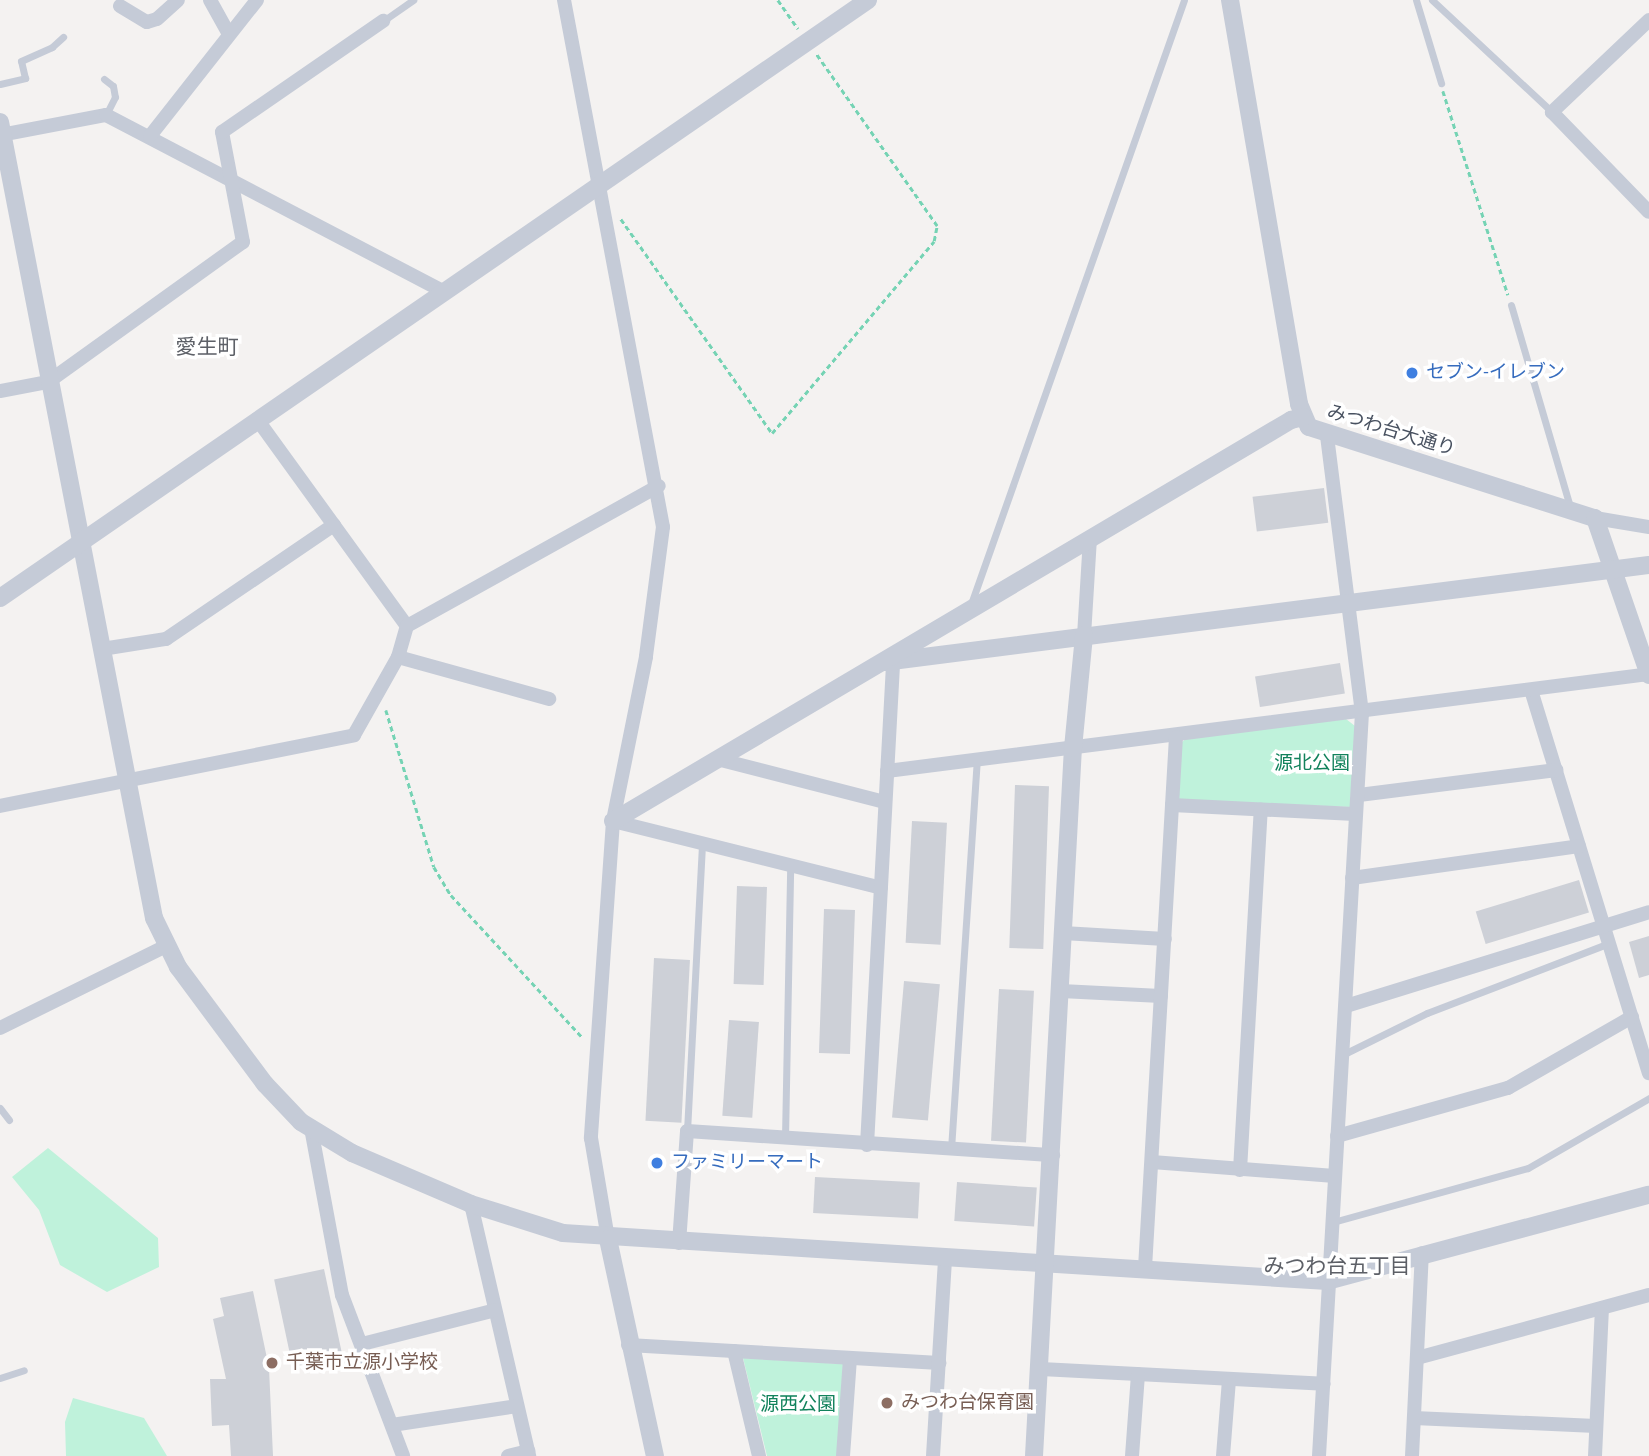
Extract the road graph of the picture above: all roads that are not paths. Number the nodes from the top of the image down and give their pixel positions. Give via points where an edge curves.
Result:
1 (178, 0) edge
2 (210, 0) edge
3 (257, 0) edge
4 (413, 0) edge
5 (564, 0) edge
6 (868, 0) edge
7 (1184, 0) edge
8 (1230, 0) edge
9 (1416, 0) edge
10 (1432, 0) edge
11 (120, 6) dead end
12 (1649, 20) edge
13 (383, 21) joint
14 (229, 34) junction
15 (63, 37) dead end
16 (103, 79) dead end
17 (1441, 83) road end
18 (0, 84) edge
19 (1552, 112) junction
20 (106, 114) junction
21 (1, 130) edge
22 (150, 136) junction
23 (232, 179) junction
24 (597, 186) junction
25 (1649, 212) edge
26 (445, 292) junction
27 (1511, 305) road end
28 (48, 382) junction
29 (0, 391) edge
30 (1304, 417) junction
31 (257, 419) junction
32 (1327, 436) junction
33 (659, 486) junction
34 (1571, 507) junction
35 (1595, 518) junction
36 (334, 525) junction
37 (1649, 527) edge
38 (1090, 538) junction
39 (82, 541) junction
40 (1649, 565) edge
41 (1613, 568) junction
42 (0, 598) edge
43 (1348, 603) junction
44 (970, 608) junction
45 (407, 626) junction
46 (1084, 636) junction
47 (102, 649) junction
48 (398, 657) junction
49 (885, 662) junction
50 (1649, 675) edge
51 (1531, 690) junction
52 (549, 699) dead end
53 (1362, 713) junction
54 (1176, 737) junction
55 (1073, 748) junction
56 (717, 759) junction
57 (977, 760) junction
58 (1556, 770) junction
59 (887, 771) junction
60 (127, 781) junction
61 (1359, 795) junction
62 (885, 802) junction
63 (1172, 805) junction
64 (0, 806) edge
65 (1261, 810) junction
66 (1355, 814) junction
67 (613, 821) junction
68 (702, 843) junction
69 (1579, 846) junction
70 (790, 866) junction
71 (1352, 878) junction
72 (881, 888) junction
73 (1649, 912) edge
74 (1604, 925) junction
75 (1063, 933) junction
76 (1164, 939) junction
77 (1609, 943) junction
78 (164, 947) junction
79 (1061, 991) junction
80 (1161, 996) junction
81 (1346, 1006) junction
82 (1632, 1017) junction
83 (0, 1028) edge
84 (1342, 1055) junction
85 (1649, 1073) edge
86 (1649, 1098) edge
87 (0, 1108) edge
88 (9, 1120) dead end
89 (311, 1128) junction
90 (687, 1131) junction
91 (1337, 1136) junction
92 (785, 1138) junction
93 (867, 1145) junction
94 (951, 1149) junction
95 (1053, 1155) junction
96 (1152, 1162) junction
97 (1240, 1170) junction
98 (1334, 1176) junction
99 (1649, 1195) edge
100 (471, 1203) junction
101 (1332, 1222) junction
102 (608, 1239) junction
103 (680, 1243) junction
104 (1422, 1253) junction
105 (945, 1258) junction
106 (1043, 1264) junction
107 (1145, 1268) junction
108 (1327, 1281) junction
109 (1649, 1295) edge
110 (1602, 1307) junction
111 (495, 1310) junction
112 (362, 1344) junction
113 (628, 1345) junction
114 (734, 1351) junction
115 (850, 1358) junction
116 (1417, 1358) junction
117 (939, 1363) junction
118 (1041, 1369) junction
119 (24, 1370) dead end
120 (1138, 1374) junction
121 (0, 1378) edge
122 (1229, 1379) junction
123 (1324, 1384) junction
124 (517, 1406) junction
125 (1414, 1418) junction
126 (393, 1425) junction
127 (1596, 1426) junction
128 (529, 1454) edge
129 (403, 1456) edge
130 (508, 1456) edge
131 (654, 1456) edge
132 (759, 1456) edge
133 (844, 1456) edge
134 (933, 1456) edge
135 (1034, 1456) edge
136 (1132, 1456) edge
137 (1223, 1456) edge
138 (1319, 1456) edge
139 (1412, 1456) edge
140 (1595, 1456) edge

1 - 11 street via 147,22
2 - 14 street
3 - 14 street
4 - 13 lane
5 - 24 street
6 - 24 street
7 - 44 lane
8 - 30 street, みつわ台大通り
9 - 17 lane
10 - 19 lane
12 - 19 street
13 - 23 street via 222,132
14 - 22 street
15 - 18 lane via 21,61 25,78
16 - 20 lane via 113,86 115,97
19 - 25 street
20 - 21 street
20 - 22 street
21 - 28 street
22 - 23 street
23 - 26 street
23 - 28 street via 243,242
24 - 26 street
24 - 33 street
26 - 31 street
27 - 34 lane
28 - 29 street
28 - 39 street
30 - 32 street, みつわ台大通り via 1309,427
30 - 38 street via 1291,420
31 - 36 street
31 - 39 street
32 - 34 street, みつわ台大通り
32 - 43 street
33 - 45 street
33 - 67 street via 663,527 646,657
34 - 35 street, みつわ台大通り
35 - 37 street
35 - 41 street
36 - 45 street
36 - 47 street via 166,639
38 - 44 street
38 - 46 street
39 - 42 street
39 - 47 street
40 - 41 street
41 - 43 street
41 - 50 street
43 - 46 street
43 - 53 street
44 - 49 street
45 - 48 street
46 - 49 street
46 - 55 street
47 - 60 street
48 - 52 street
48 - 60 street via 354,735
49 - 56 street
49 - 59 street
50 - 51 street
51 - 53 street
51 - 58 street
53 - 54 street
53 - 61 street
54 - 55 street
54 - 63 street
55 - 57 street
55 - 75 street
56 - 62 street
56 - 67 street
57 - 59 street
57 - 94 lane
58 - 61 street
58 - 69 street
59 - 62 street
60 - 64 street
60 - 78 street
61 - 66 street
62 - 72 street
63 - 65 street
63 - 76 street
65 - 66 street
65 - 97 street
66 - 71 street
67 - 68 street
67 - 102 street via 591,1138
68 - 70 street
68 - 90 lane
69 - 71 street
69 - 74 street
70 - 72 street
70 - 92 lane
71 - 81 street
72 - 93 street
73 - 74 street
74 - 77 street
74 - 81 street
75 - 76 street
75 - 79 street
76 - 80 street
77 - 82 street
77 - 84 lane via 1427,1013
78 - 83 street
78 - 89 street via 265,1084
79 - 80 street
79 - 95 street
80 - 96 street
81 - 84 street
82 - 85 street
82 - 91 street via 1508,1088
84 - 91 street
86 - 101 lane via 1528,1168
87 - 88 lane
89 - 100 street via 352,1153
89 - 112 street via 329,1243 342,1295
90 - 92 street
90 - 103 street
91 - 98 street
92 - 93 street
93 - 94 street
94 - 95 street
95 - 106 street
96 - 97 street
96 - 107 street
97 - 98 street
98 - 101 street
99 - 104 street
100 - 102 street via 563,1233
100 - 111 street
101 - 108 street
102 - 103 street
102 - 113 street
103 - 105 street
104 - 108 street
104 - 116 street
105 - 106 street
105 - 117 street
106 - 107 street
106 - 118 street
107 - 108 street
108 - 123 street
109 - 110 street
110 - 116 street
110 - 127 street
111 - 112 street
111 - 124 street
112 - 126 street
113 - 114 street
113 - 131 street
114 - 115 street
114 - 132 street
115 - 117 street
115 - 133 street
116 - 125 street
117 - 134 street
118 - 120 street
118 - 135 street
119 - 121 lane
120 - 122 street
120 - 136 street
122 - 123 street
122 - 137 street
123 - 138 street
124 - 126 street
124 - 128 street
125 - 127 street
125 - 139 street
126 - 129 street
127 - 140 street
128 - 130 street

